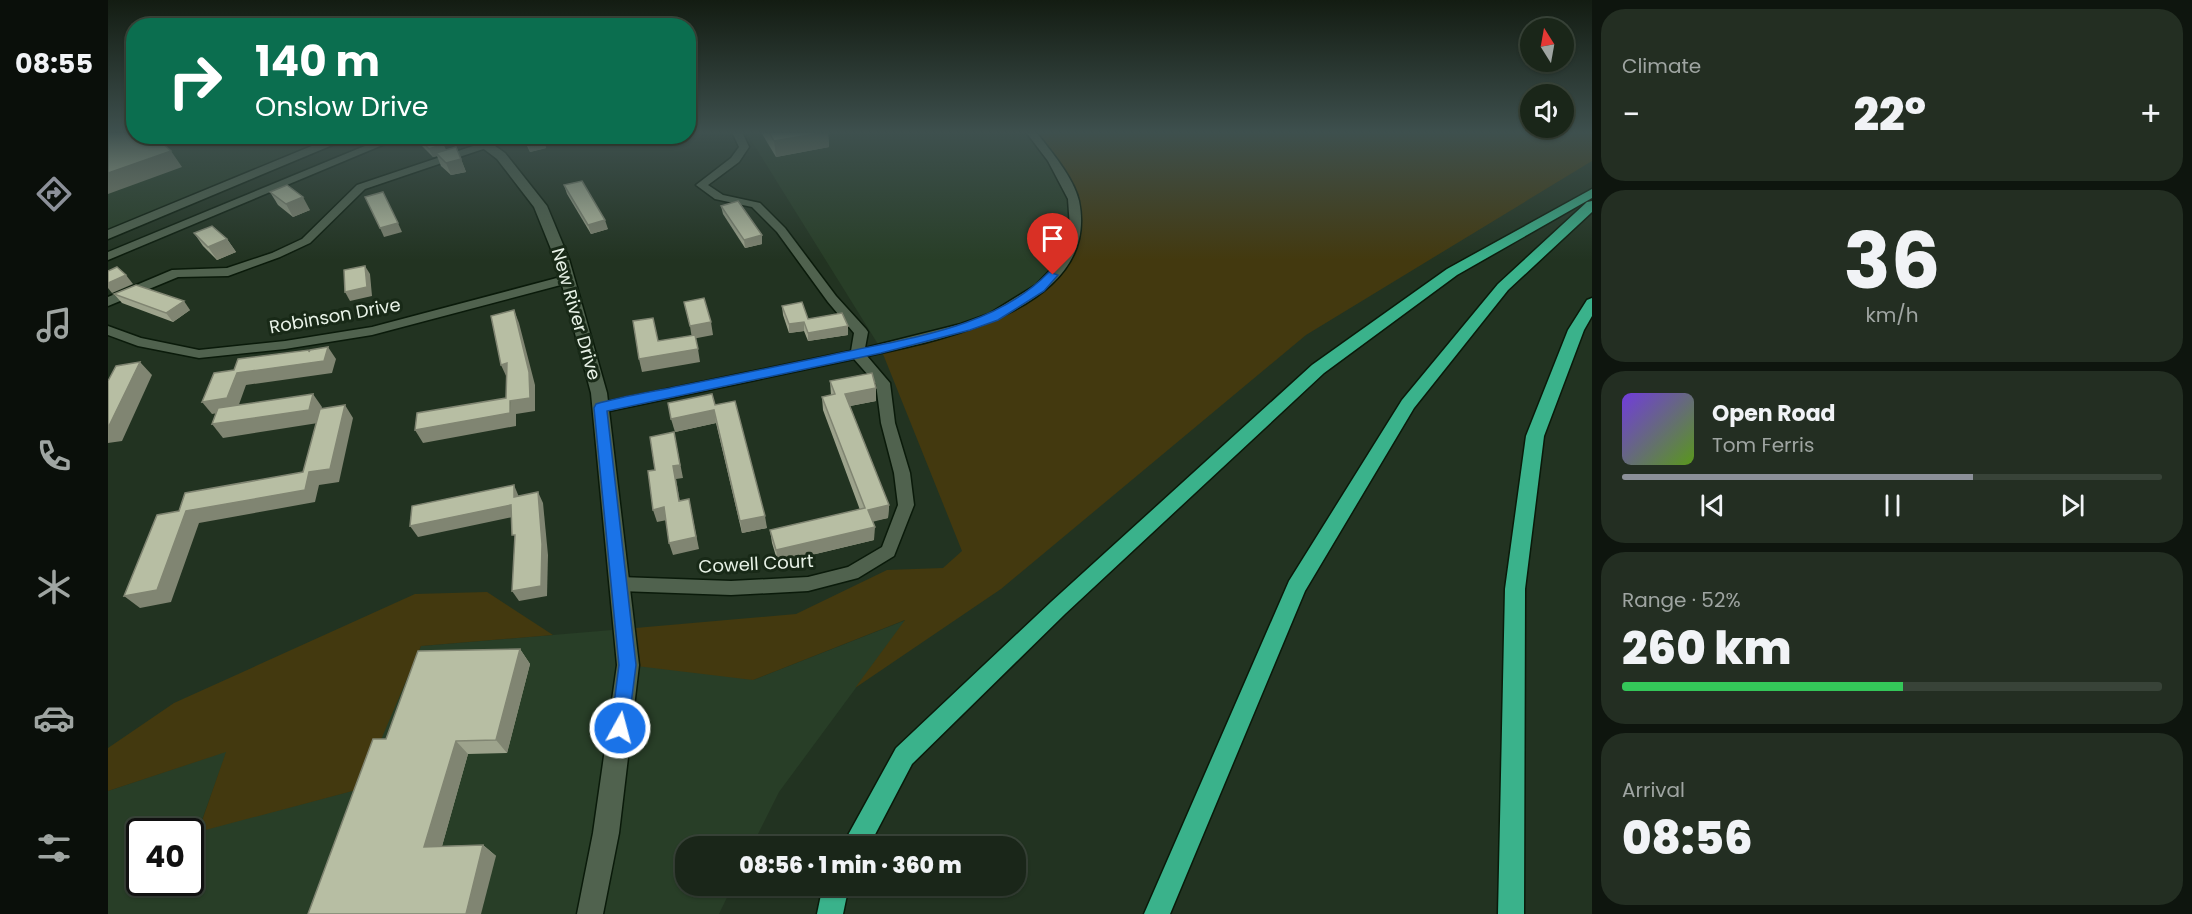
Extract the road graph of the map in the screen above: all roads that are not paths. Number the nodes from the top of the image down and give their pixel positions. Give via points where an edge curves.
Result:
1 (254, 175) edge
2 (305, 175) edge
3 (393, 175) edge
4 (516, 175) edge
5 (715, 175) edge
6 (1061, 175) edge
7 (1592, 193) edge
8 (1592, 205) edge
9 (108, 235) edge
10 (108, 256) edge
11 (568, 279) junction
12 (108, 302) edge
13 (1592, 303) edge
14 (108, 330) edge
15 (856, 354) junction
16 (600, 408) junction
17 (620, 584) junction
18 (860, 836) edge
19 (834, 896) edge
20 (590, 914) edge
21 (830, 914) edge
22 (1157, 914) edge
23 (1511, 914) edge

1 - 9 street
2 - 10 street
3 - 12 street via 361,187 306,241 276,255 228,272 176,273
4 - 11 street, New River Drive via 540,206
5 - 15 street via 701,185 719,197 756,205 781,230 861,332
6 - 15 street via 1073,199 1076,228 1066,261 1040,288 994,317
7 - 18 highway via 1452,272 1318,369 904,756
8 - 22 highway via 1503,287 1408,405 1364,475 1296,587
11 - 14 street, Robinson Drive via 372,331 274,346 199,354 138,342
11 - 16 street, New River Drive
13 - 23 highway via 1576,330 1539,425 1532,459 1515,589
15 - 16 street
15 - 17 street, Cowell Court via 883,383 888,423 902,473 906,505 888,551 852,573 808,584 731,588
16 - 17 street, New River Drive
17 - 20 street, New River Drive via 628,665 606,833
19 - 21 highway

